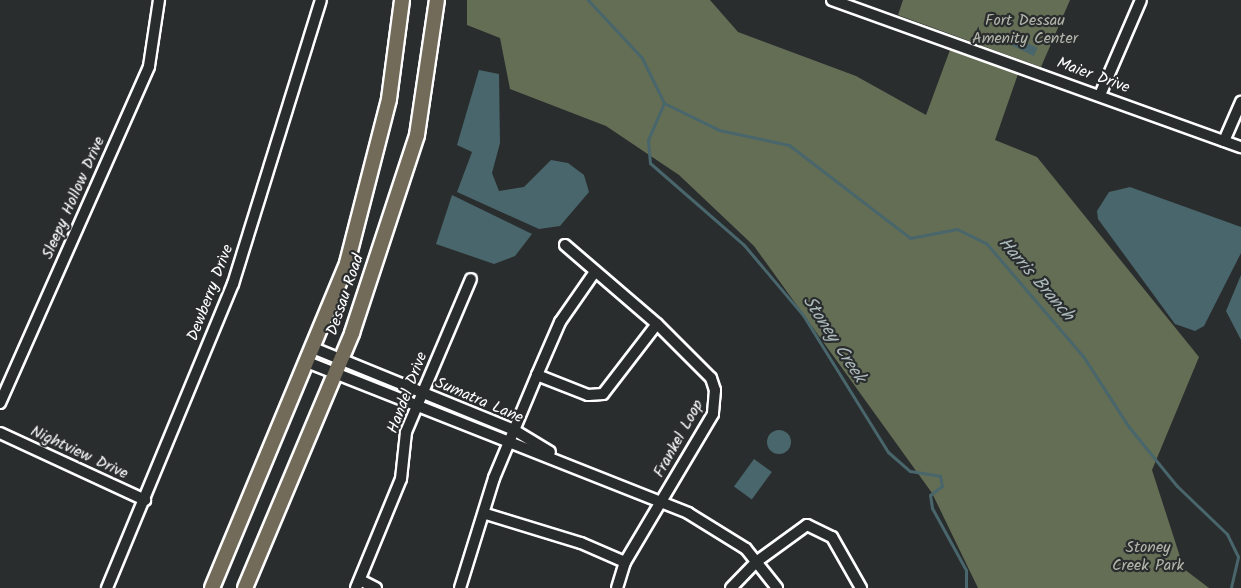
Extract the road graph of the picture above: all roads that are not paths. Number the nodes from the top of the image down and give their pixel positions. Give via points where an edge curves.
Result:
1 (159, 0) edge
2 (321, 0) edge
3 (402, 0) edge
4 (437, 0) edge
5 (832, 0) edge
6 (1142, 0) edge
7 (1100, 95) junction
8 (1241, 102) edge
9 (1224, 141) junction
10 (1241, 147) edge
11 (565, 245) dead end
12 (594, 273) junction
13 (471, 279) dead end
14 (657, 324) junction
15 (313, 348) junction
16 (340, 360) junction
17 (307, 362) junction
18 (334, 373) junction
19 (537, 375) junction
20 (423, 393) junction
21 (0, 403) edge
22 (417, 407) junction
23 (514, 430) junction
24 (0, 433) edge
25 (508, 445) junction
26 (563, 460) junction
27 (145, 500) junction
28 (660, 502) junction
29 (486, 514) junction
30 (624, 562) junction
31 (756, 562) junction
32 (358, 584) edge
33 (107, 588) edge
34 (212, 588) edge
35 (245, 588) edge
36 (376, 588) edge
37 (460, 588) edge
38 (617, 588) edge
39 (731, 588) edge
40 (777, 588) edge
41 (861, 588) edge

1 - 21 street, Sleepy Hollow Drive via 149,66
2 - 27 street, Dewberry Drive via 232,284
3 - 15 main road, Dessau Road via 389,99 352,245
4 - 16 main road, Dessau Road via 417,135
5 - 7 street, Maier Drive
6 - 7 street
7 - 9 street, Maier Drive
8 - 9 street
9 - 10 street, Maier Drive
11 - 12 street, Frankel Loop
12 - 14 street, Frankel Loop
12 - 19 street via 560,322
13 - 20 street, Handel Drive
14 - 19 street via 603,394 588,395
14 - 28 street, Frankel Loop via 711,378 716,401
15 - 16 street, Sumatra Lane
15 - 17 main road, Dessau Road
16 - 18 main road, Dessau Road
16 - 20 street, Sumatra Lane
17 - 18 street, Sumatra Lane
17 - 34 main road, Dessau Road
18 - 22 street, Sumatra Lane
18 - 35 main road, Dessau Road
19 - 23 street
20 - 22 street, Handel Drive
20 - 23 street, Sumatra Lane
22 - 25 street, Sumatra Lane
22 - 32 street, Handel Drive via 406,432 396,493
23 - 25 street
23 - 26 street, Sumatra Lane
24 - 27 street, Nightview Drive
25 - 26 street, Sumatra Lane
25 - 29 street
26 - 28 street, Sumatra Lane
27 - 33 street, Dewberry Drive
28 - 30 street, Frankel Loop
28 - 31 street, Sumatra Lane via 746,549
29 - 30 street via 581,543
29 - 37 street
30 - 38 street, Frankel Loop
31 - 39 street
31 - 40 street, Sumatra Lane
31 - 41 street via 796,529 818,526 832,537
32 - 36 street

